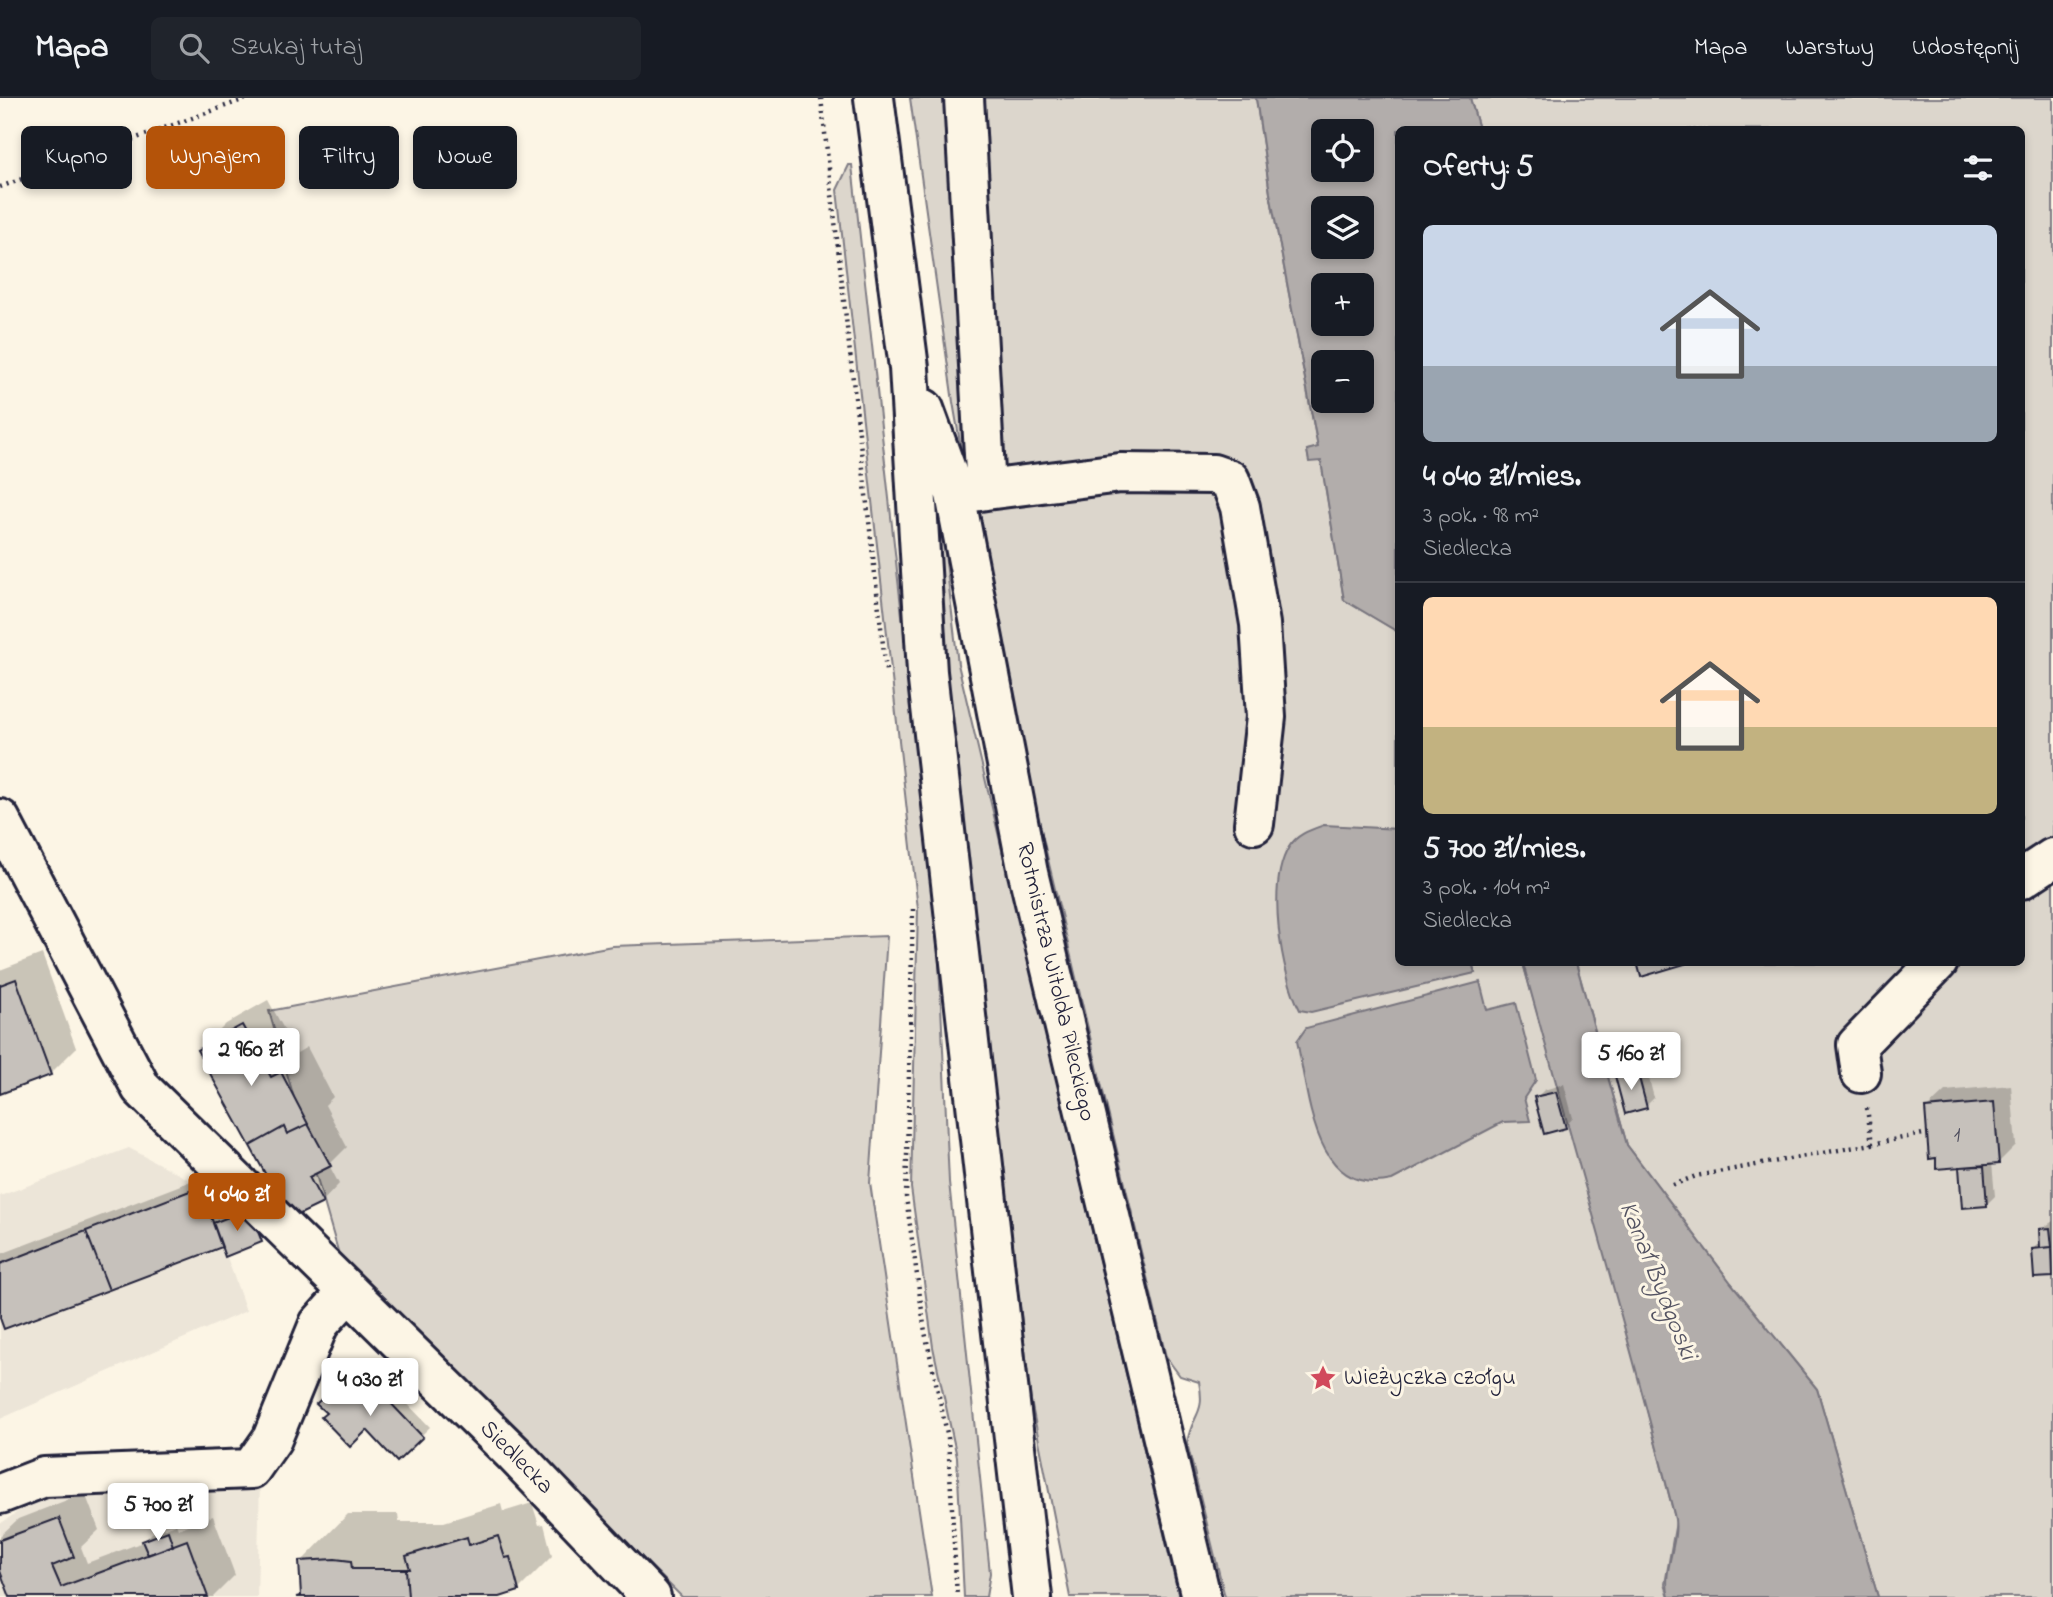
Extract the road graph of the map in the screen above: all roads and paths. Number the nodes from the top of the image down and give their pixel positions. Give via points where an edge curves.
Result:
1 (248, 98) edge
2 (821, 98) edge
3 (874, 98) edge
4 (964, 98) edge
5 (0, 187) edge
6 (909, 368) junction
7 (970, 492) junction
8 (887, 677) dead end
9 (1254, 824) dead end
10 (4, 837) edge
11 (2053, 858) edge
12 (2025, 876) edge
13 (912, 898) dead end
14 (1934, 966) edge
15 (1861, 1073) joint
16 (1928, 1133) dead end
17 (1872, 1144) junction
18 (1673, 1185) dead end
19 (347, 1293) junction
20 (0, 1494) edge
21 (651, 1597) edge
22 (957, 1597) edge
23 (1032, 1597) edge
24 (1201, 1597) edge

1 - 5 path
2 - 8 path
3 - 6 main road, Rotmistrza Witolda Pileckiego
4 - 7 main road
6 - 7 main road, Rotmistrza Witolda Pileckiego
6 - 23 main road, Rotmistrza Witolda Pileckiego via 927,672
7 - 9 main road via 1120,473 1213,474 1230,480 1240,507 1260,624 1266,717
7 - 24 main road, Rotmistrza Witolda Pileckiego via 1028,873
10 - 19 main road, Siedlecka via 141,1088
11 - 12 main road
13 - 22 path via 906,1197 925,1332 948,1438
14 - 15 main road via 1857,1045
15 - 17 path
16 - 17 path
17 - 18 path via 1696,1176
19 - 20 main road via 319,1324 272,1438 251,1469 44,1477
19 - 21 main road, Siedlecka via 515,1455

